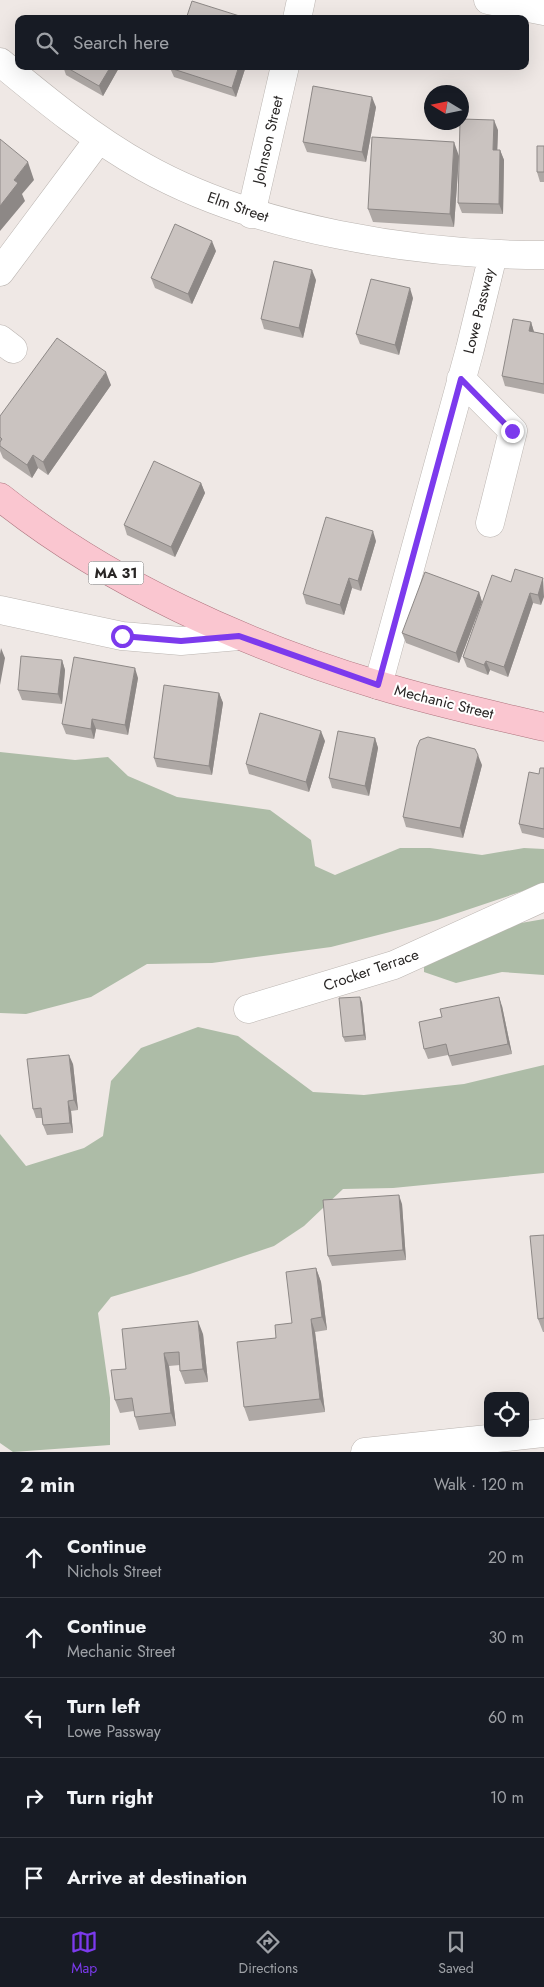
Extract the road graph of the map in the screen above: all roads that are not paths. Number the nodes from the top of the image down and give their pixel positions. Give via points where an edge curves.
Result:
1 (301, 0) edge
2 (488, 0) edge
3 (544, 11) edge
4 (298, 15) edge
5 (0, 62) edge
6 (285, 70) edge
7 (99, 139) junction
8 (251, 214) junction
9 (493, 255) junction
10 (544, 255) edge
11 (0, 272) edge
12 (461, 379) junction
13 (0, 497) edge
14 (490, 523) dead end
15 (0, 610) edge
16 (239, 636) junction
17 (378, 685) junction
18 (544, 727) edge
19 (544, 897) edge
20 (248, 1009) dead end
21 (544, 1433) edge
22 (365, 1452) edge

1 - 4 street
2 - 3 street
5 - 7 street, Elm Street
6 - 8 street, Johnson Street
7 - 8 street, Elm Street via 145,168
7 - 11 street
8 - 9 street, Elm Street via 360,239
9 - 10 street, Elm Street
9 - 12 street, Lowe Passway
12 - 14 street via 512,431
12 - 17 street, Lowe Passway
13 - 16 main road, Mechanic Street / MA 31 via 94,560 170,604
15 - 16 street via 122,636 181,641
16 - 17 main road, Mechanic Street / MA 31
17 - 18 main road, Mechanic Street / MA 31
19 - 20 street, Crocker Terrace via 394,966
21 - 22 street

